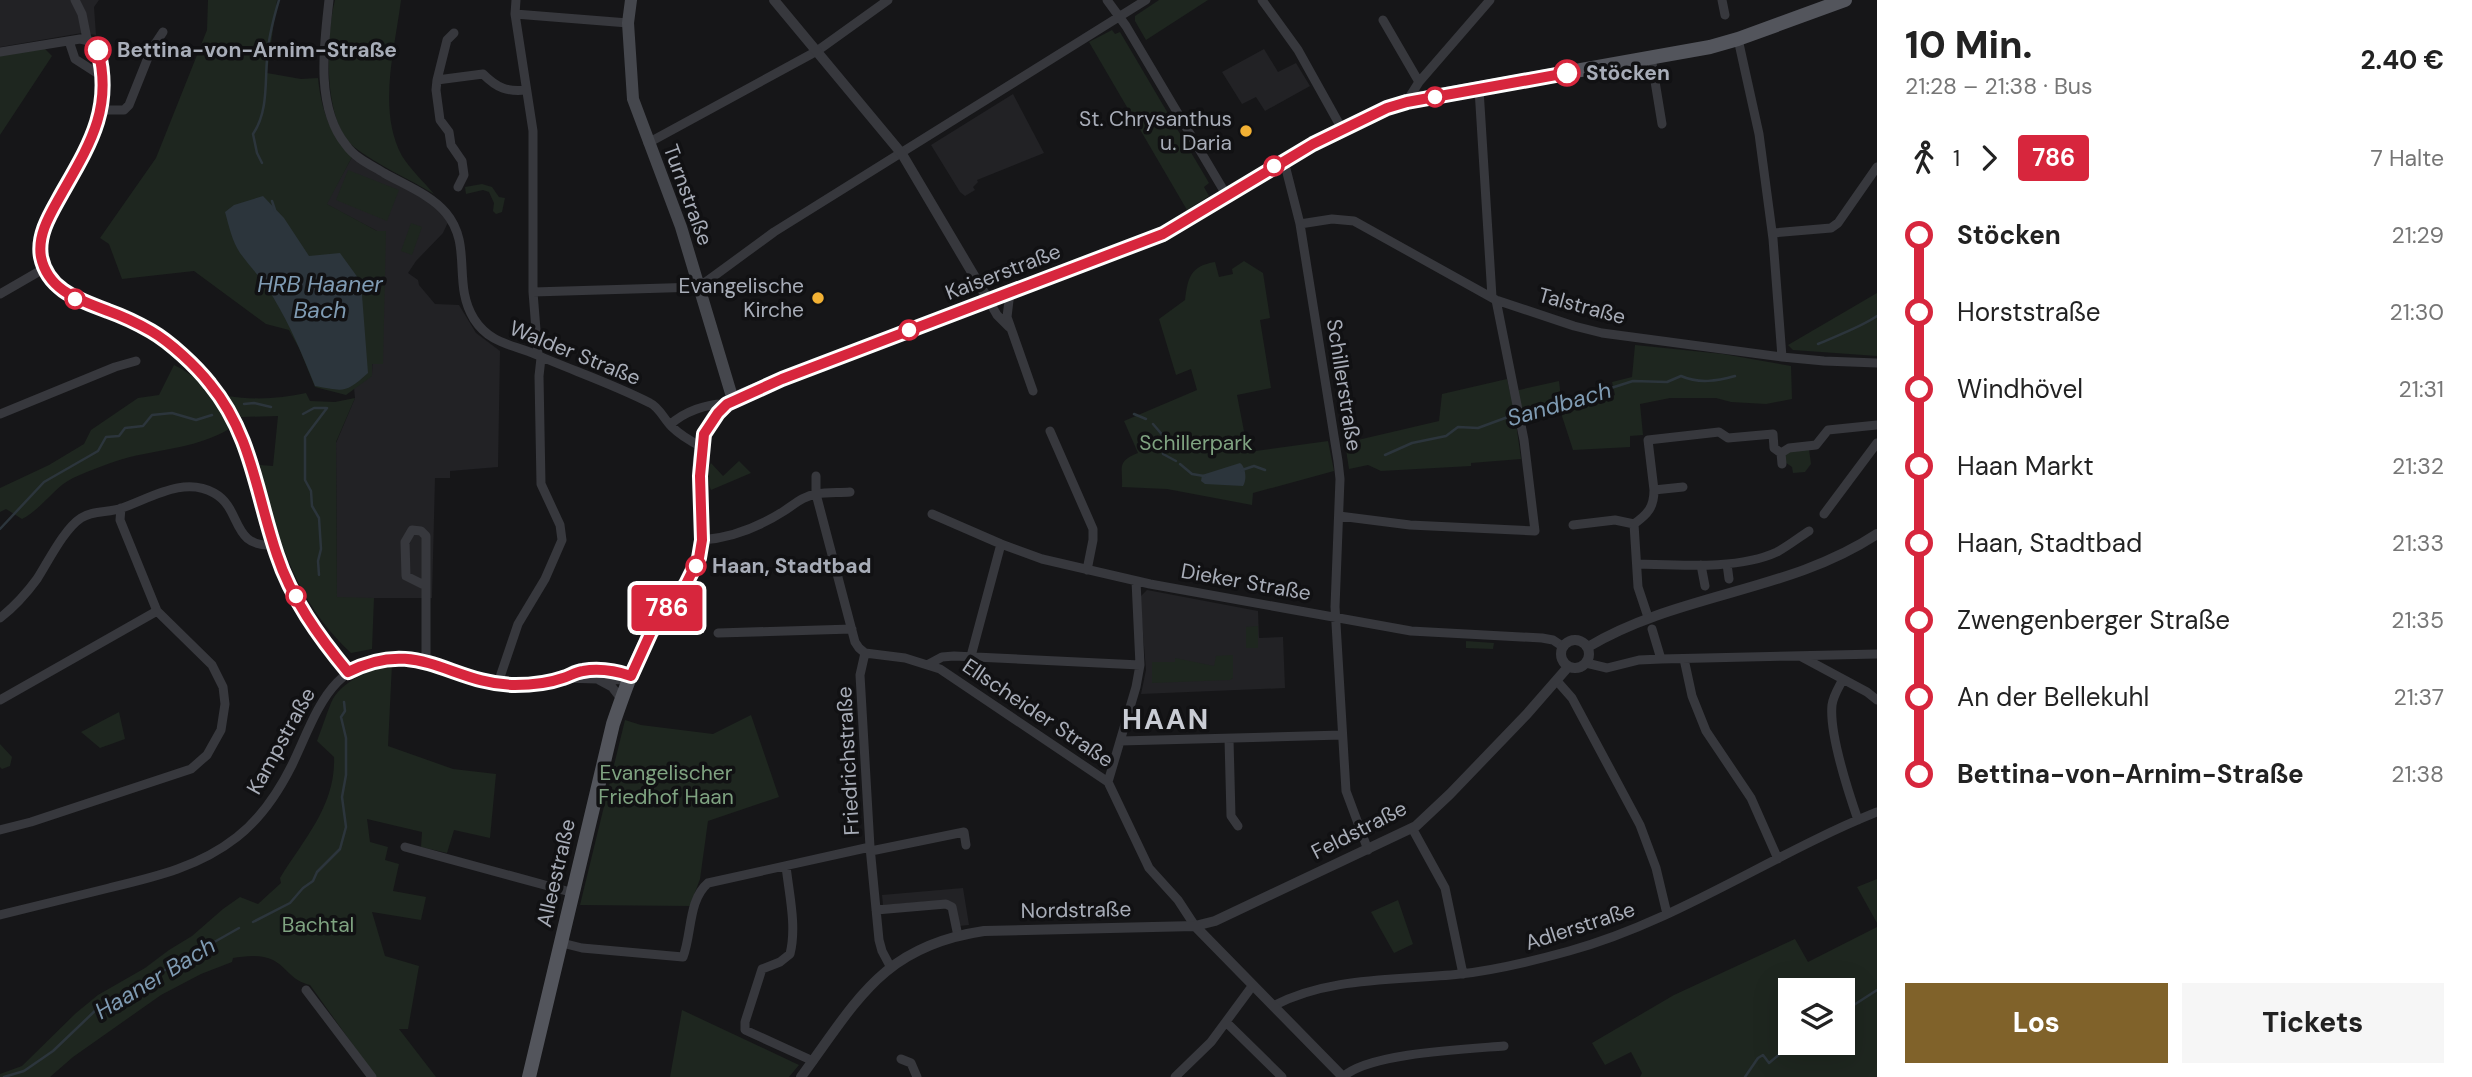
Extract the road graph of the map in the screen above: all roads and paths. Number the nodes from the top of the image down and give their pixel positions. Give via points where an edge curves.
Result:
1 (75, 0) edge
2 (329, 0) edge
3 (516, 0) edge
4 (631, 0) edge
5 (774, 0) edge
6 (888, 0) edge
7 (1107, 0) edge
8 (1146, 0) edge
9 (1262, 0) edge
10 (1490, 0) edge
11 (1722, 0) edge
12 (1845, 0) edge
13 (515, 14) junction
14 (1726, 15) dead end
15 (1119, 17) junction
16 (1383, 20) dead end
17 (628, 23) junction
18 (163, 33) dead end
19 (454, 33) dead end
20 (87, 39) junction
21 (1738, 39) junction
22 (69, 41) junction
23 (817, 51) junction
24 (0, 52) edge
25 (1651, 57) junction
26 (103, 77) junction
27 (437, 80) junction
28 (1419, 82) junction
29 (1479, 89) junction
30 (526, 90) junction
31 (1407, 102) junction
32 (102, 110) junction
33 (1662, 124) dead end
34 (1342, 129) junction
35 (648, 143) junction
36 (902, 154) junction
37 (1284, 161) junction
38 (1877, 167) edge
39 (458, 187) dead end
40 (1227, 195) junction
41 (1300, 224) junction
42 (1773, 233) junction
43 (45, 268) junction
44 (699, 286) junction
45 (533, 292) junction
46 (1010, 292) junction
47 (0, 293) edge
48 (1494, 298) junction
49 (989, 301) junction
50 (1010, 328) junction
51 (540, 357) junction
52 (1782, 357) junction
53 (136, 361) dead end
54 (1877, 363) edge
55 (1033, 391) dead end
56 (730, 402) junction
57 (0, 414) edge
58 (670, 425) junction
59 (1877, 425) edge
60 (1050, 431) dead end
61 (1877, 443) edge
62 (702, 447) junction
63 (1781, 453) junction
64 (1782, 464) dead end
65 (816, 476) dead end
66 (1683, 488) dead end
67 (1654, 490) junction
68 (850, 492) dead end
69 (816, 494) junction
70 (121, 508) junction
71 (932, 514) dead end
72 (1824, 514) dead end
73 (1339, 516) junction
74 (1634, 524) junction
75 (1573, 525) dead end
76 (1809, 531) dead end
77 (1877, 534) edge
78 (702, 540) junction
79 (1001, 544) junction
80 (274, 545) junction
81 (1637, 564) junction
82 (1727, 564) junction
83 (1701, 565) junction
84 (1087, 570) junction
85 (1729, 579) dead end
86 (1136, 581) junction
87 (426, 586) junction
88 (1705, 586) dead end
89 (157, 611) junction
90 (1648, 617) junction
91 (0, 618) edge
92 (1336, 618) junction
93 (852, 629) junction
94 (1652, 629) dead end
95 (718, 634) dead end
96 (1562, 646) junction
97 (1588, 647) junction
98 (865, 653) junction
99 (1877, 654) edge
100 (971, 656) junction
101 (1799, 656) junction
102 (1661, 659) junction
103 (1684, 659) junction
104 (426, 662) junction
105 (1587, 663) junction
106 (929, 664) junction
107 (1140, 665) junction
108 (1568, 667) junction
109 (348, 672) junction
110 (564, 678) junction
111 (630, 678) junction
112 (598, 679) junction
113 (1843, 679) junction
114 (1557, 681) junction
115 (498, 683) junction
116 (0, 700) edge
117 (622, 700) junction
118 (1877, 700) edge
119 (1342, 735) junction
120 (1229, 738) junction
121 (1120, 741) junction
122 (1108, 782) junction
123 (1877, 812) edge
124 (1858, 820) junction
125 (1238, 826) dead end
126 (1412, 828) junction
127 (0, 830) edge
128 (966, 845) dead end
129 (405, 847) dead end
130 (871, 849) junction
131 (1368, 850) junction
132 (1778, 859) junction
133 (786, 866) junction
134 (573, 893) junction
135 (876, 910) junction
136 (1667, 914) junction
137 (0, 915) edge
138 (1195, 926) junction
139 (958, 936) junction
140 (562, 943) junction
141 (890, 966) junction
142 (1463, 974) junction
143 (1252, 985) junction
144 (306, 990) dead end
145 (1273, 1006) junction
146 (1226, 1022) junction
147 (1504, 1046) dead end
148 (901, 1059) dead end
149 (813, 1061) junction
150 (372, 1077) edge
151 (529, 1077) edge
152 (801, 1077) edge
153 (917, 1077) edge
154 (1175, 1077) edge
155 (1282, 1077) edge
156 (1343, 1077) edge

1 - 20 street
2 - 51 street, Walder Straße via 326,92 338,133 356,156 435,202 459,233 464,297 474,320 500,343
3 - 13 street
4 - 17 main road, Turnstraße
5 - 23 street
6 - 23 street
7 - 15 street
8 - 15 street
9 - 34 street via 1298,50
10 - 28 street
11 - 14 street
12 - 21 main road, Kaiserstraße
13 - 17 street
13 - 30 street
15 - 36 street
15 - 40 street
16 - 28 street
17 - 35 main road, Turnstraße via 633,99
18 - 32 street via 151,50 129,105 124,110
19 - 27 street via 447,40
20 - 22 street
20 - 26 street via 98,50
21 - 25 main road, Kaiserstraße
21 - 42 street via 1759,134
22 - 24 street
22 - 26 street via 75,59
23 - 35 street
23 - 36 street
25 - 29 main road, Kaiserstraße
25 - 33 street
26 - 32 street
27 - 30 street via 483,74 509,92
27 - 39 street via 440,120 462,161 464,175
28 - 31 street
29 - 31 main road, Kaiserstraße
29 - 48 street
30 - 45 street via 534,156
31 - 34 main road, Kaiserstraße
32 - 43 street via 87,149 44,226 41,248
34 - 37 main road, Kaiserstraße
35 - 44 main road, Turnstraße
36 - 44 street via 774,232
36 - 49 street
37 - 40 main road, Kaiserstraße
37 - 41 street, Schillerstraße
38 - 42 street via 1831,228
40 - 46 main road, Kaiserstraße via 1163,234
41 - 48 street, Talstraße via 1354,221
41 - 73 street, Schillerstraße via 1336,444
42 - 52 street
43 - 47 street
43 - 80 street via 60,289 154,333 207,380 239,429
44 - 45 street
44 - 56 main road, Turnstraße
45 - 51 street
46 - 49 main road, Kaiserstraße
46 - 50 street via 1006,313
48 - 52 street, Talstraße via 1602,333
48 - 73 street via 1527,458 1535,531 1410,525
49 - 50 street
49 - 56 main road, Kaiserstraße
50 - 55 street
51 - 58 street, Walder Straße via 653,404
51 - 115 street via 539,470 544,495 562,531 559,550 518,624
52 - 54 street, Talstraße
53 - 57 street
56 - 58 street, Kaiserstraße via 714,404
56 - 62 main road via 709,424
58 - 62 street, Walder Straße
59 - 63 street via 1828,430 1816,445
60 - 84 street via 1093,529
61 - 72 street
62 - 78 main road
63 - 64 street
63 - 67 street via 1774,448 1773,434 1728,438 1719,432 1648,440
65 - 69 street
66 - 67 street
67 - 74 street via 1654,503 1647,515
68 - 69 street
69 - 78 street via 741,532
69 - 93 street
70 - 80 street via 180,487 197,486 223,500 246,538 260,546
70 - 89 street via 120,520
70 - 91 street via 80,518 29,589
71 - 79 street, Dieker Straße
73 - 92 street, Schillerstraße
74 - 75 street via 1615,520
74 - 81 street
76 - 82 street via 1776,552
77 - 90 street via 1831,559
78 - 111 main road via 692,575 659,620
79 - 84 street, Dieker Straße
79 - 100 street
80 - 109 street via 304,611
81 - 83 street
81 - 90 street via 1638,587
82 - 83 street
82 - 85 street
83 - 88 street
84 - 86 street, Dieker Straße
86 - 92 street, Dieker Straße
86 - 107 street
87 - 87 street via 426,536 412,530 405,542 406,576
87 - 104 street
89 - 116 street
89 - 127 street via 212,666 223,687 221,730 207,755 191,769 154,783
90 - 97 street
92 - 96 street, Dieker Straße via 1411,631 1542,638
92 - 119 street, Schillerstraße
93 - 95 street
93 - 98 street via 855,642
94 - 102 street
96 - 97 street via 1572,639
96 - 108 street via 1561,660
97 - 105 street
98 - 106 street, Ellscheider Straße
98 - 130 street, Friedrichstraße via 860,675
99 - 101 street
100 - 106 street via 942,657
100 - 107 street
101 - 103 street
101 - 113 street
102 - 103 street
102 - 105 street via 1607,668
103 - 132 street via 1706,731 1751,798
104 - 109 street, Kampstraße via 392,658
104 - 115 street, Kampstraße
105 - 108 street
106 - 122 street, Ellscheider Straße
107 - 121 street
108 - 114 street, Feldstraße
109 - 137 street, Kampstraße via 322,699 280,786 239,836 197,863 170,873
110 - 111 street, Kampstraße via 585,670 617,672
110 - 112 street, Kampstraße
110 - 115 street, Kampstraße via 526,685
111 - 112 street, Kampstraße
111 - 117 main road, Alleestraße
112 - 117 street
113 - 118 street
113 - 124 street via 1834,698 1833,722 1844,780
114 - 126 street, Feldstraße
114 - 136 street via 1572,698 1640,825
117 - 134 main road, Alleestraße
119 - 120 street
119 - 131 street, Schillerstraße via 1346,791
120 - 121 street
120 - 125 street via 1231,816
121 - 122 street
122 - 138 street, Ellscheider Straße via 1149,868
123 - 124 street, Adlerstraße
124 - 132 street, Adlerstraße
126 - 131 street, Feldstraße
126 - 142 street via 1445,888
128 - 130 street via 964,832
129 - 134 street
130 - 133 street
130 - 135 street, Friedrichstraße
131 - 138 street, Feldstraße
132 - 136 street, Adlerstraße
133 - 140 street via 708,883 701,889 683,957
133 - 149 street via 793,940 790,954 762,969 745,1030
134 - 140 main road, Alleestraße
135 - 139 street via 946,904 951,907
135 - 141 street, Friedrichstraße via 879,940
136 - 142 street, Adlerstraße via 1569,951
138 - 139 street, Nordstraße
138 - 143 street, Ellscheider Straße
139 - 141 street, Nordstraße
140 - 151 main road, Alleestraße
141 - 149 street, Nordstraße via 858,998
142 - 145 street, Adlerstraße via 1333,985
143 - 145 street, Ellscheider Straße
143 - 146 street
144 - 150 street
145 - 156 street, Ellscheider Straße
146 - 154 street
146 - 155 street
147 - 156 street via 1386,1060
148 - 153 street via 911,1063
149 - 152 street, Nordstraße

